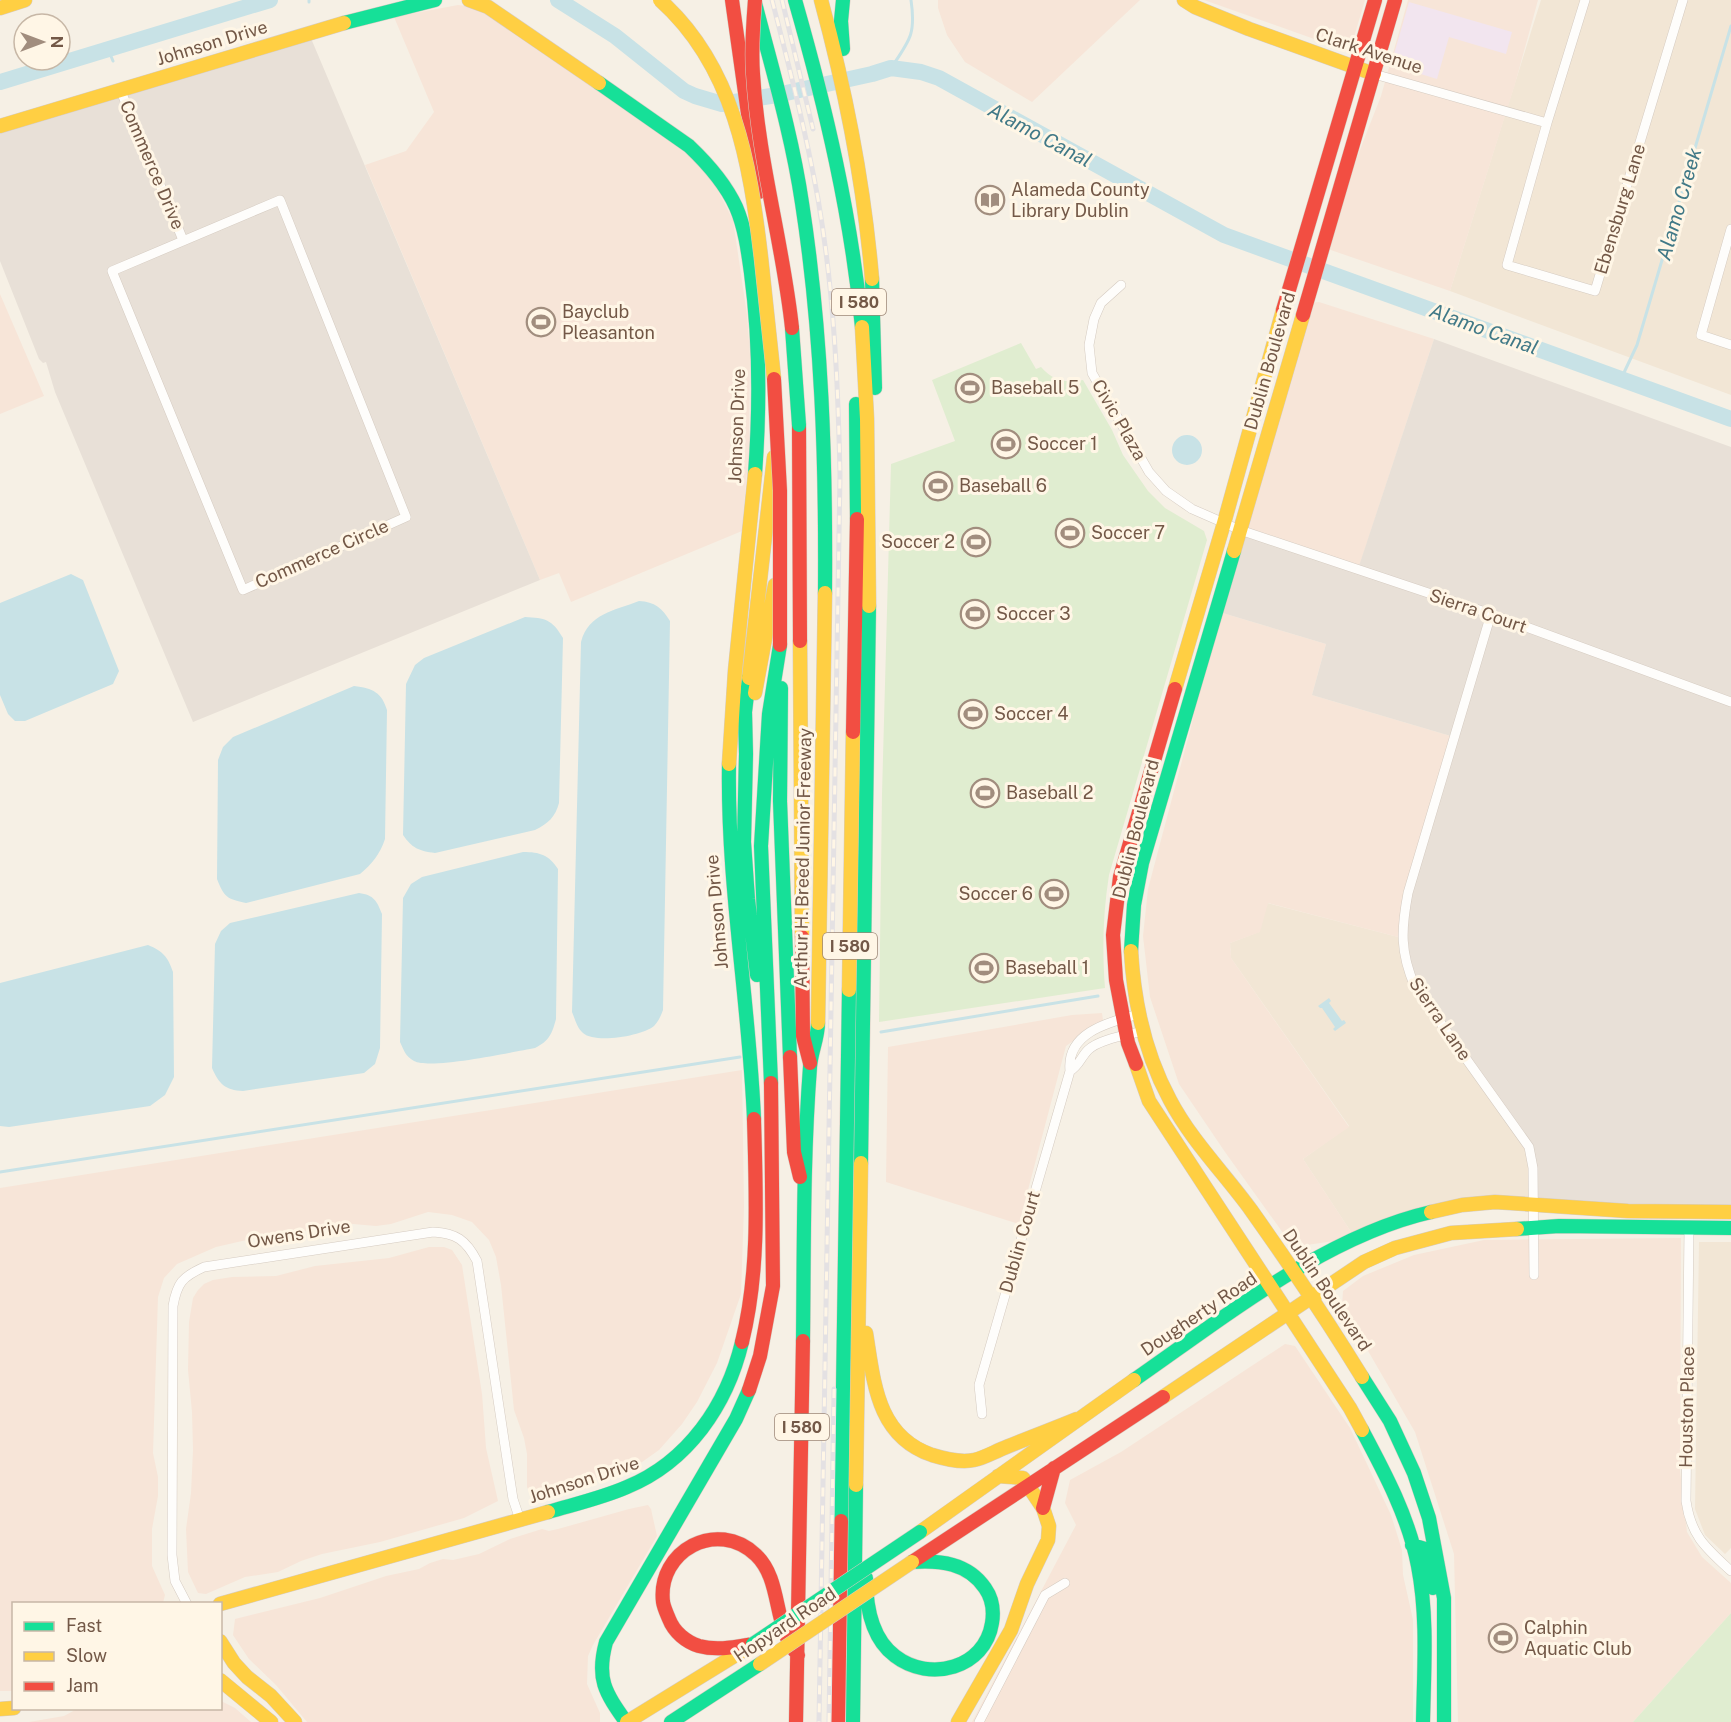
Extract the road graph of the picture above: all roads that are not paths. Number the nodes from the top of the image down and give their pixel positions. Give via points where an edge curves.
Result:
1 (25, 0) edge
2 (435, 0) edge
3 (468, 0) edge
4 (660, 0) edge
5 (732, 0) edge
6 (755, 0) edge
7 (795, 0) edge
8 (821, 0) edge
9 (843, 0) edge
10 (1184, 0) edge
11 (1375, 0) edge
12 (1395, 0) edge
13 (1584, 0) edge
14 (1683, 0) edge
15 (0, 8) edge
16 (838, 42) junction
17 (1356, 66) junction
18 (1374, 74) junction
19 (120, 89) junction
20 (1547, 123) junction
21 (0, 126) edge
22 (838, 170) junction
23 (1731, 229) edge
24 (183, 240) junction
25 (1121, 285) dead end
26 (1731, 345) edge
27 (869, 436) junction
28 (794, 447) junction
29 (1224, 523) junction
30 (1240, 530) junction
31 (1491, 614) junction
32 (1731, 702) edge
33 (776, 713) junction
34 (747, 731) junction
35 (1150, 774) junction
36 (1148, 842) junction
37 (1139, 1014) junction
38 (1123, 1018) junction
39 (1143, 1031) junction
40 (1126, 1035) junction
41 (769, 1041) junction
42 (810, 1064) junction
43 (1070, 1071) junction
44 (804, 1197) junction
45 (1533, 1204) junction
46 (1674, 1211) junction
47 (1731, 1212) edge
48 (1533, 1226) junction
49 (1626, 1228) junction
50 (1689, 1228) junction
51 (1731, 1228) edge
52 (1294, 1273) junction
53 (1534, 1275) dead end
54 (1270, 1287) junction
55 (1311, 1296) junction
56 (1287, 1312) junction
57 (859, 1313) junction
58 (858, 1373) junction
59 (982, 1414) dead end
60 (1077, 1419) junction
61 (1054, 1468) junction
62 (998, 1476) junction
63 (1028, 1486) junction
64 (1043, 1508) junction
65 (520, 1520) junction
66 (1412, 1545) junction
67 (916, 1561) junction
68 (1731, 1570) edge
69 (1065, 1583) dead end
70 (1444, 1598) junction
71 (186, 1602) edge
72 (222, 1603) edge
73 (222, 1644) edge
74 (753, 1644) junction
75 (798, 1656) junction
76 (222, 1682) edge
77 (271, 1722) edge
78 (296, 1722) edge
79 (626, 1722) edge
80 (672, 1722) edge
81 (796, 1722) edge
82 (838, 1722) edge
83 (853, 1722) edge
84 (958, 1722) edge
85 (980, 1722) edge
86 (1423, 1722) edge
87 (1444, 1722) edge

1 - 15 main road
2 - 19 main road, Johnson Drive via 310,32
3 - 65 main road, Johnson Drive via 488,7 689,146 720,177 732,197 745,236 758,372 757,453 732,691 728,802 753,1114 755,1263 747,1322 734,1371 713,1415 669,1465 628,1488
4 - 33 main road, bridge via 692,36 724,90 749,174 765,290 780,490
5 - 34 main road via 776,336 777,374 774,456 747,685
6 - 28 main road, bridge via 754,93 786,286 800,425
6 - 42 main road, Arthur H. Breed Junior Freeway / I 580 via 802,202 819,352 826,491 818,1036
7 - 22 main road, I 580
8 - 16 main road
9 - 16 main road
10 - 17 main road, Clark Avenue via 1249,29
11 - 17 main road, Dublin Boulevard
12 - 18 main road, Dublin Boulevard
13 - 20 street
14 - 20 street, Ebensburg Lane via 1595,291 1507,265
16 - 27 main road via 866,211 872,276 875,387
17 - 18 main road, Clark Avenue
17 - 29 main road, Dublin Boulevard
18 - 20 street, Clark Avenue
18 - 30 main road, Dublin Boulevard
19 - 21 main road, Johnson Drive
19 - 24 street, Commerce Drive
22 - 27 main road, I 580 via 858,288
22 - 82 main road, I 580 via 836,199 856,395 857,501
23 - 26 street via 1701,335
24 - 24 street, Commerce Circle via 112,272 243,590 406,517 280,200
25 - 29 street, Civic Plaza via 1101,303 1094,319 1089,345 1092,373 1149,472 1166,491 1192,509
27 - 57 main road, I 580
28 - 34 main road via 772,605
28 - 42 main road via 803,1036
29 - 30 street, Sierra Court
29 - 35 main road, Dublin Boulevard
30 - 31 street, Sierra Court
30 - 36 main road, Dublin Boulevard
31 - 32 street, Sierra Court
31 - 45 street, Sierra Lane via 1408,893 1402,938 1407,969 1415,987 1529,1147
33 - 41 main road via 761,846
33 - 44 main road via 794,1152
34 - 41 main road via 746,871
35 - 36 main road via 1156,782 1141,833
35 - 38 main road, Dublin Boulevard via 1120,877 1115,915 1114,962
36 - 37 main road, Dublin Boulevard via 1134,905 1131,942
37 - 38 street, Dublin Court
37 - 39 main road, Dublin Boulevard
38 - 40 main road, Dublin Boulevard
38 - 43 street, Dublin Court via 1087,1033 1074,1048
39 - 40 street, Dublin Court
39 - 52 main road, Dublin Boulevard via 1154,1065 1188,1128
40 - 43 street, Dublin Court via 1089,1049
40 - 54 main road, Dublin Boulevard via 1149,1101
41 - 79 main road via 774,1254 768,1320 760,1356 736,1419 606,1642 600,1674 605,1694
42 - 44 main road, Arthur H. Breed Junior Freeway / I 580
43 - 59 street, Dublin Court via 979,1384
44 - 75 main road, Arthur H. Breed Junior Freeway / I 580
45 - 46 main road, Dougherty Road
45 - 48 street, Sierra Lane
45 - 52 main road, Dougherty Road via 1480,1203 1444,1208 1355,1238
46 - 47 main road, Dougherty Road
46 - 49 main road via 1659,1218 1638,1219
48 - 49 main road
48 - 53 street, Sierra Lane
48 - 55 main road via 1451,1233 1422,1240 1364,1262
49 - 50 main road
50 - 51 main road
50 - 68 street, Houston Place via 1688,1518 1701,1543
52 - 54 main road, Dougherty Road
52 - 55 main road, Dublin Boulevard
54 - 56 main road, Dublin Boulevard
54 - 60 main road, Dougherty Road
55 - 56 main road
55 - 70 main road, Dublin Boulevard via 1390,1421 1414,1473 1431,1528
56 - 61 main road
56 - 66 main road, Dublin Boulevard via 1375,1453
57 - 58 main road, I 580
57 - 60 main road via 882,1408 894,1431 914,1447 944,1459 974,1460
58 - 67 main road via 865,1409 868,1610 876,1630 895,1657 928,1670 961,1665 986,1644 993,1627 989,1594 980,1580 955,1564
58 - 83 main road, I 580
60 - 62 main road, Dougherty Road
61 - 63 main road
61 - 64 main road
62 - 63 main road via 1023,1478
62 - 74 main road, Dougherty Road, bridge
63 - 64 main road
63 - 67 main road
64 - 84 main road via 1049,1526 1048,1540 1011,1630
65 - 71 street, Owens Drive via 513,1499 477,1261 460,1238 433,1232 204,1268 181,1281 173,1306 172,1555 175,1581
65 - 72 main road, Johnson Drive
66 - 70 main road via 1425,1549 1433,1590
66 - 86 main road, Dublin Boulevard via 1424,1613
67 - 80 main road, Hopyard Road, bridge
69 - 85 street via 1045,1595
70 - 87 main road, Dublin Boulevard
73 - 78 main road via 247,1677
74 - 75 main road via 702,1647 687,1641 665,1614 665,1575 675,1557 692,1544 725,1539 756,1554 771,1579 785,1638
74 - 79 main road, Hopyard Road
75 - 81 main road, Arthur H. Breed Junior Freeway / I 580
76 - 77 main road

